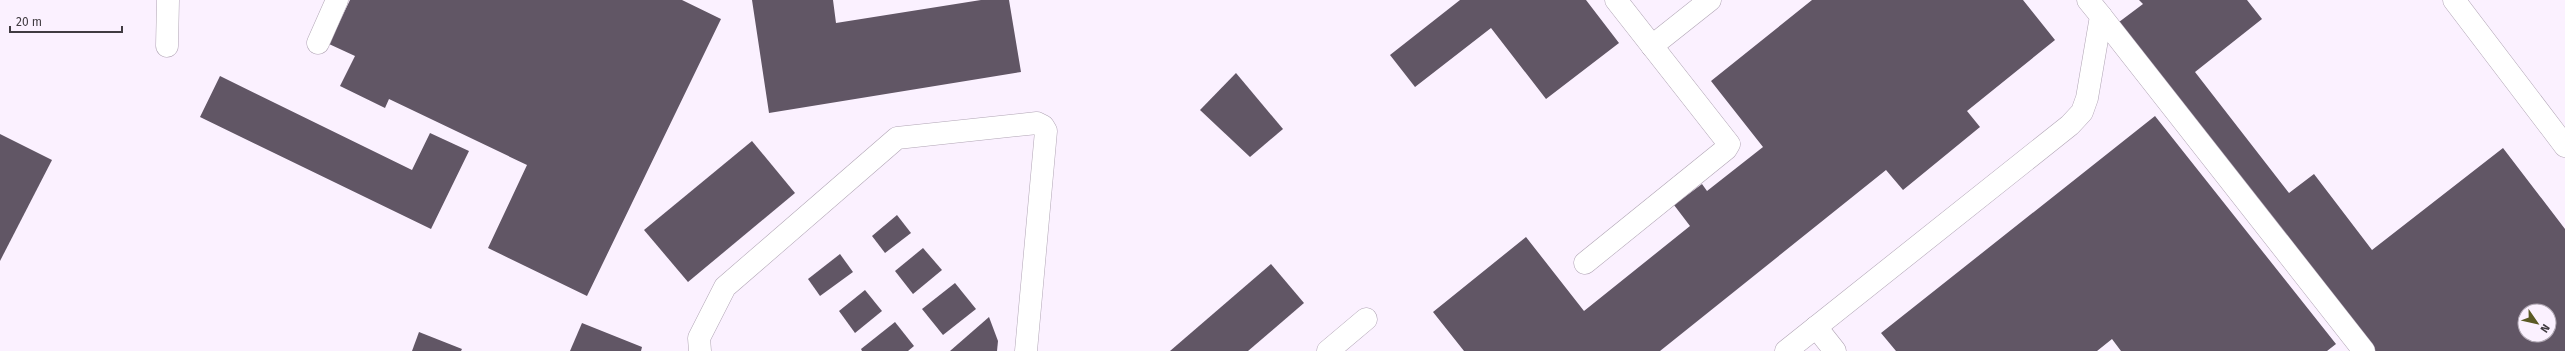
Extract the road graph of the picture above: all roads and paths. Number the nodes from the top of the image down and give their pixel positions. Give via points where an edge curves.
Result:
1 (168, 0) edge
2 (337, 0) edge
3 (1616, 0) edge
4 (1710, 0) edge
5 (2454, 0) edge
6 (2094, 8) edge
7 (318, 43) dead end
8 (167, 46) dead end
9 (1652, 46) junction
10 (2565, 146) edge
11 (1585, 263) dead end
12 (1366, 319) dead end
13 (1816, 327) junction
14 (700, 351) edge
15 (1026, 351) edge
16 (1328, 351) edge
17 (1786, 351) edge
18 (1835, 351) edge
19 (2364, 351) edge

1 - 8 street
2 - 7 street
3 - 9 street
4 - 9 street
5 - 10 street
6 - 13 street via 2087,98 2082,112
6 - 19 street
9 - 11 street via 1729,144
12 - 16 street
13 - 17 street
13 - 18 street
14 - 15 street via 699,338 725,287 897,138 1037,123 1046,131

